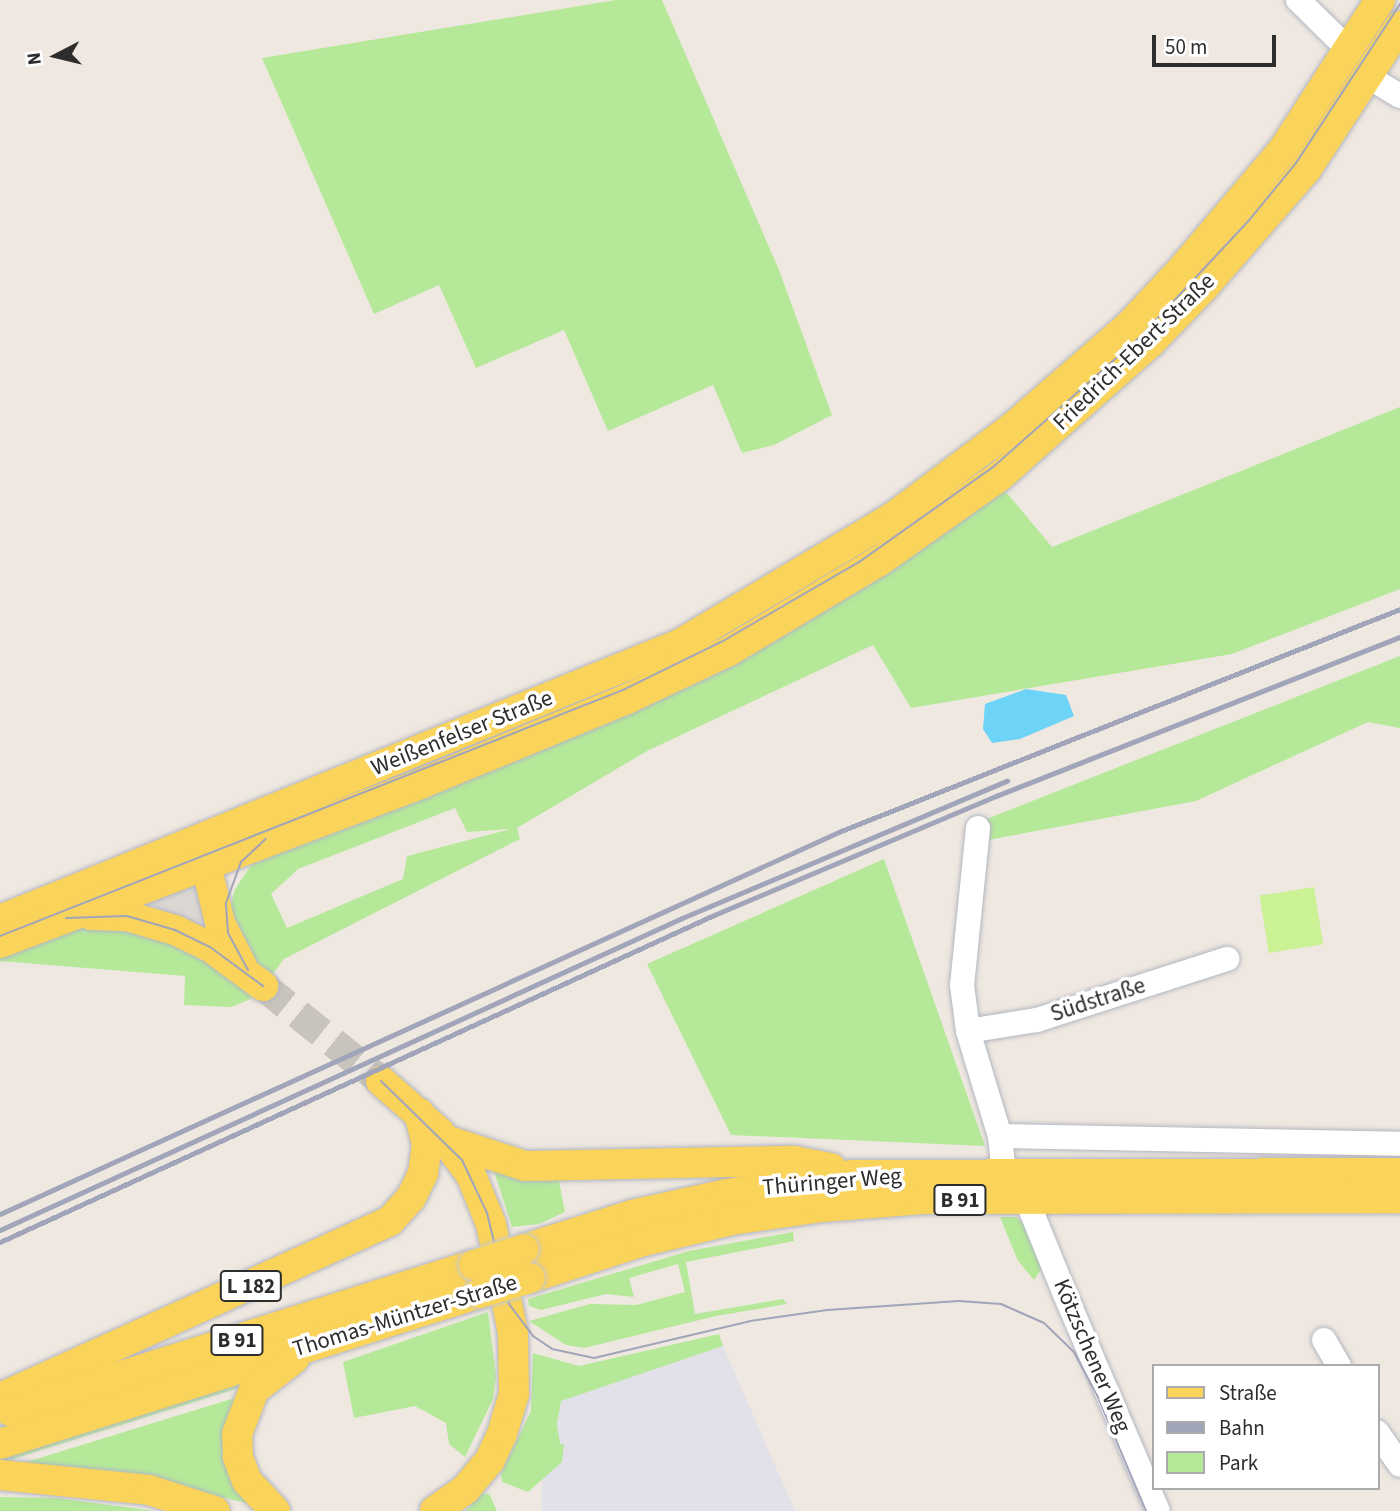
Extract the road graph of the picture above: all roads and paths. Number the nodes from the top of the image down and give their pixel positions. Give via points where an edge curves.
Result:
1 (1298, 0) edge
2 (1380, 0) edge
3 (1400, 26) edge
4 (1350, 51) junction
5 (1370, 78) junction
6 (1400, 96) edge
7 (793, 579) joint
8 (801, 610) joint
9 (978, 828) dead end
10 (199, 838) junction
11 (208, 866) junction
12 (132, 894) junction
13 (4, 925) edge
14 (1227, 959) dead end
15 (968, 1031) junction
16 (381, 1081) tunnel mouth
17 (419, 1113) junction
18 (1000, 1136) junction
19 (445, 1139) junction
20 (1394, 1144) edge
21 (1004, 1172) junction
22 (852, 1175) junction
23 (1396, 1182) edge
24 (1032, 1200) junction
25 (527, 1263) junction
26 (477, 1279) junction
27 (1324, 1340) dead end
28 (321, 1341) junction
29 (1338, 1364) edge
30 (0, 1398) edge
31 (0, 1415) edge
32 (1379, 1435) edge
33 (0, 1444) edge
34 (1400, 1465) edge
35 (0, 1475) edge
36 (215, 1511) edge
37 (275, 1511) edge
38 (435, 1511) edge
39 (1158, 1511) edge

1 - 4 street
2 - 4 main road, Friedrich-Ebert-Straße
3 - 5 main road, Friedrich-Ebert-Straße
4 - 7 main road, Friedrich-Ebert-Straße via 1283,150 1185,267 1130,324 940,486
5 - 6 street
5 - 8 main road, Friedrich-Ebert-Straße via 1306,170 1259,227 1150,343 973,497
7 - 10 main road, Weißenfelser Straße via 680,643
8 - 11 main road, Weißenfelser Straße via 729,651 627,699
9 - 15 street via 962,985
10 - 11 main road
10 - 12 main road, Weißenfelser Straße
11 - 12 main road, Weißenfelser Straße
11 - 12 main road via 224,935 259,984
12 - 13 main road, Weißenfelser Straße
14 - 15 street, Südstraße via 1037,1020
15 - 18 street
16 - 17 main road
17 - 19 main road
17 - 30 main road, L 182 via 427,1145 424,1173 411,1198 390,1221
18 - 20 street
18 - 21 street
19 - 22 main road via 524,1166 794,1161 816,1162
19 - 38 main road via 467,1167 487,1213 514,1350 514,1394 508,1421 477,1477
20 - 23 street
21 - 22 main road, Thüringer Weg / B 91
21 - 23 main road, Thüringer Weg / B 91
22 - 25 main road, Thüringer Weg / B 91 via 726,1194 632,1215
23 - 24 main road, Thüringer Weg / B 91
24 - 25 main road, Thüringer Weg / B 91 via 924,1199 732,1220
24 - 39 street, Kötzschener Weg via 1032,1213 1064,1292
25 - 26 main road, Thomas-Müntzer-Straße / B 91, bridge
26 - 28 main road, Thomas-Müntzer-Straße / B 91
26 - 31 main road, Thomas-Müntzer-Straße / B 91
27 - 29 street
28 - 33 main road, Thomas-Müntzer-Straße / B 91
28 - 37 main road via 268,1376 254,1390 240,1418 238,1457 247,1481
32 - 34 street
35 - 36 main road via 149,1490

